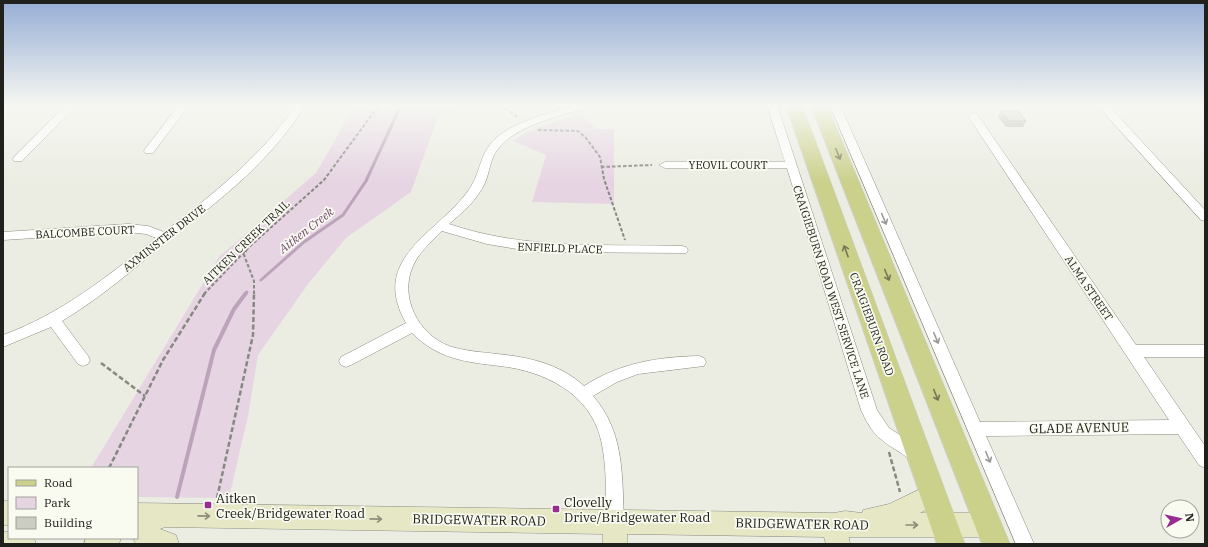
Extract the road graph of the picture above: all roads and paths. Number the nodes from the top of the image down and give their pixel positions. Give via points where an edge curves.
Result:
1 (46, 131) edge
2 (164, 131) edge
3 (284, 131) edge
4 (360, 131) edge
5 (515, 131) edge
6 (568, 131) edge
7 (780, 131) edge
8 (803, 131) edge
9 (831, 131) edge
10 (843, 131) edge
11 (984, 131) edge
12 (1125, 131) edge
13 (148, 151) dead end
14 (18, 159) dead end
15 (652, 165) dead end
16 (665, 165) dead end
17 (791, 165) junction
18 (601, 167) junction
19 (862, 190) junction
20 (1205, 217) edge
21 (440, 226) junction
22 (3, 236) edge
23 (165, 237) junction
24 (626, 241) dead end
25 (248, 248) junction
26 (682, 250) dead end
27 (54, 320) junction
28 (414, 325) junction
29 (3, 341) edge
30 (1131, 351) junction
31 (1205, 351) edge
32 (83, 360) dead end
33 (346, 361) dead end
34 (699, 362) dead end
35 (101, 363) dead end
36 (584, 395) junction
37 (145, 396) junction
38 (1183, 427) junction
39 (976, 429) junction
40 (920, 457) junction
41 (1205, 460) edge
42 (110, 467) edge
43 (933, 494) junction
44 (217, 500) dead end
45 (168, 515) junction
46 (138, 516) edge
47 (615, 533) edge
48 (836, 534) edge
49 (947, 534) edge
50 (992, 534) edge
51 (108, 539) edge
52 (3, 544) edge
53 (24, 544) edge
54 (96, 544) edge
55 (166, 544) edge
56 (1025, 544) edge

1 - 14 street
2 - 13 street
3 - 23 street, AXMINSTER DRIVE via 251,167
4 - 25 path, AITKEN CREEK TRAIL via 324,180
5 - 21 street via 500,140 487,156 476,190
6 - 18 path via 583,134 600,157
7 - 17 street, CRAIGIEBURN ROAD WEST SERVICE LANE
40 -> 8 main road, CRAIGIEBURN ROAD
9 -> 19 main road
10 - 19 street
11 - 30 street, ALMA STREET
12 - 20 street
15 - 18 path
16 - 17 street, YEOVIL COURT
17 - 40 street, CRAIGIEBURN ROAD WEST SERVICE LANE via 869,410 884,435
18 - 24 path
19 -> 39 street
19 -> 50 main road
21 - 26 street, ENFIELD PLACE via 484,241 511,246
21 - 28 street via 416,249 404,272 402,298
22 - 23 street, BALCOMBE COURT via 128,228 148,230
23 - 27 street, AXMINSTER DRIVE via 93,294
25 - 37 path, AITKEN CREEK TRAIL via 200,298
25 - 44 path via 244,255 254,281 253,335
27 - 29 street, AXMINSTER DRIVE
27 - 32 street
28 - 33 street
28 - 36 street via 431,343 445,350 472,358 530,365 554,374
30 - 31 street
30 - 38 street, ALMA STREET
34 - 36 street via 659,363 631,369 608,378
35 - 37 path
36 - 47 street via 599,416 612,446 615,474
37 - 42 path, AITKEN CREEK TRAIL
38 - 39 street, GLADE AVENUE
38 - 41 street, ALMA STREET
39 -> 56 street
40 - 43 main road, CRAIGIEBURN ROAD
43 - 48 street via 891,515
43 - 49 main road, CRAIGIEBURN ROAD
45 - 46 street, BRIDGEWATER ROAD
45 -> 47 street, BRIDGEWATER ROAD
45 - 55 street via 148,522 143,530 144,535
47 - 48 street, BRIDGEWATER ROAD
48 -> 49 street, BRIDGEWATER ROAD
49 - 50 street, BRIDGEWATER ROAD
51 - 54 street
52 - 53 street

